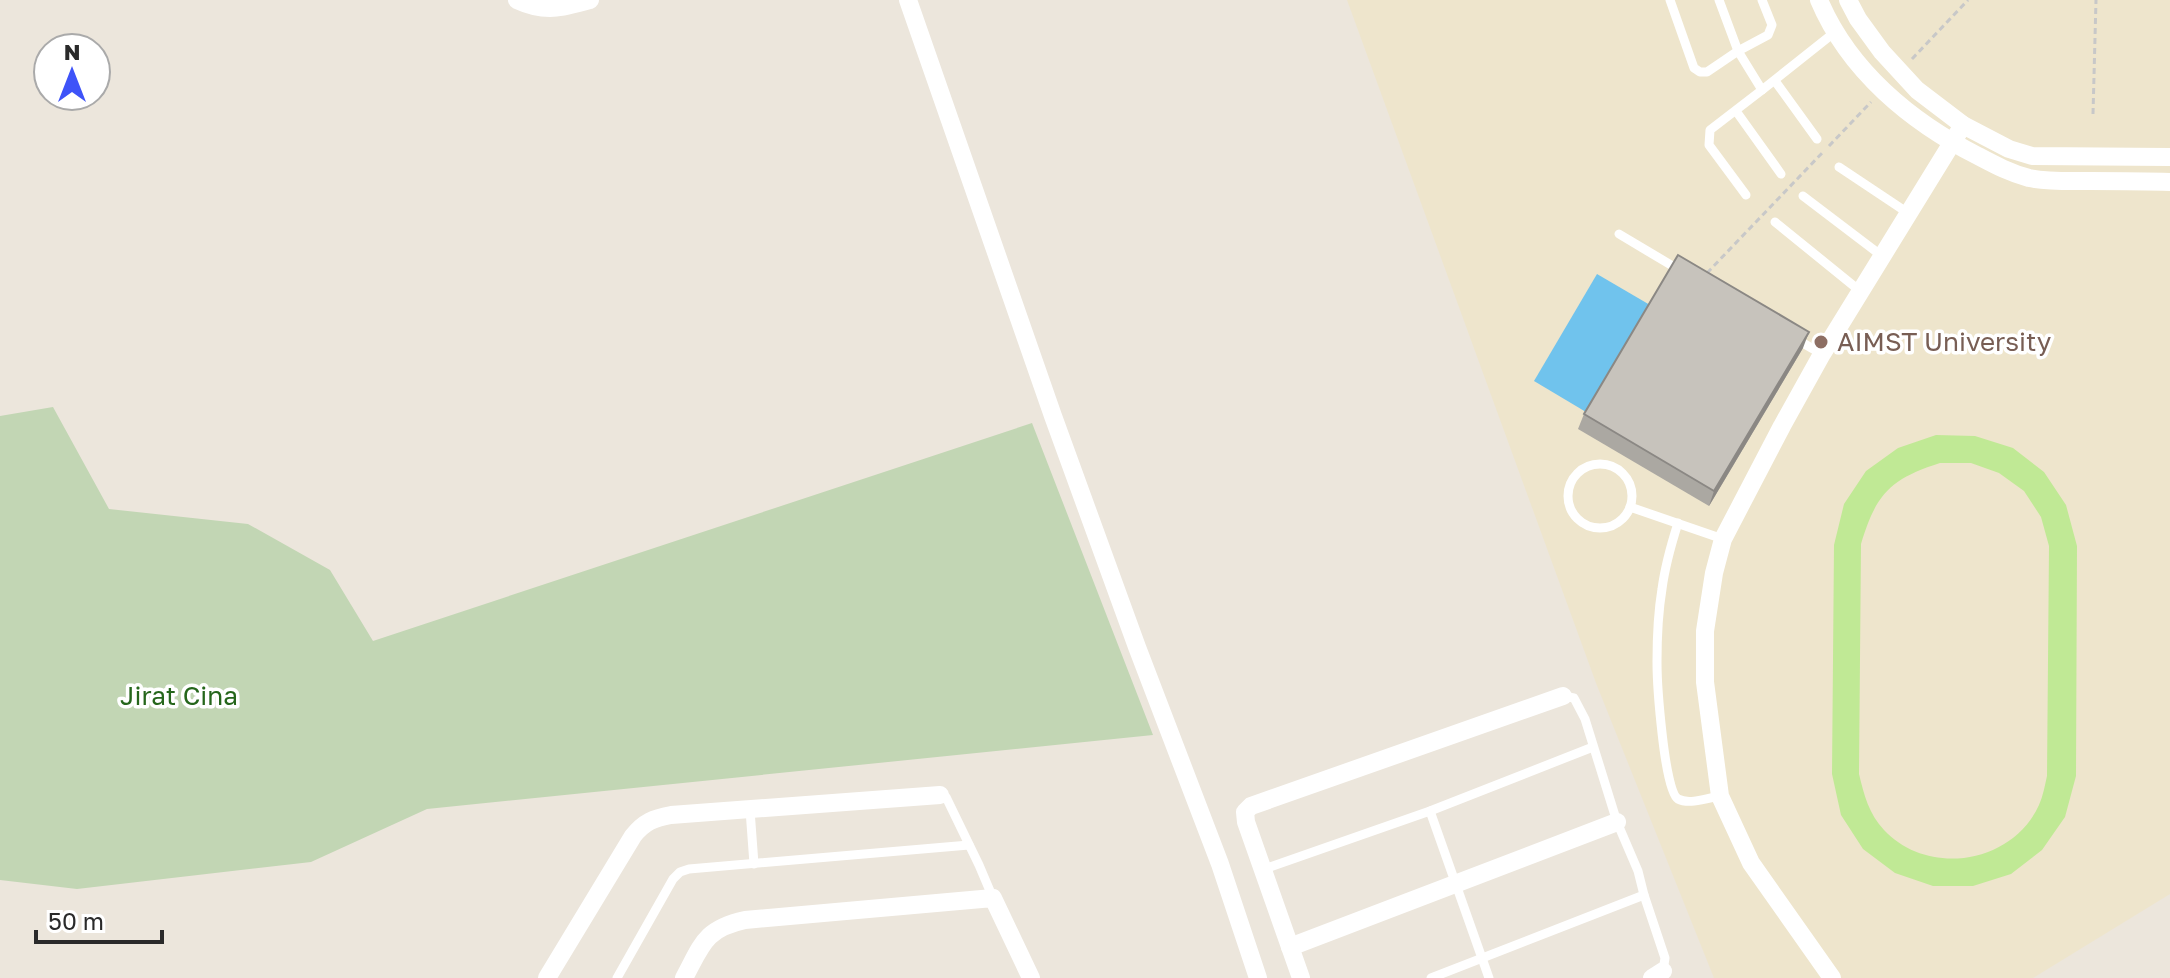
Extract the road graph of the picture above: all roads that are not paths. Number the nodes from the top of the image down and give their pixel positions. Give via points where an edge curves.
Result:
1 (517, 0) edge
2 (590, 0) edge
3 (908, 0) edge
4 (1670, 0) edge
5 (1719, 0) edge
6 (1762, 0) edge
7 (1819, 0) edge
8 (1848, 0) edge
9 (1835, 32) junction
10 (1738, 51) junction
11 (1775, 81) junction
12 (1762, 90) junction
13 (1736, 111) junction
14 (1963, 125) junction
15 (1817, 139) dead end
16 (1952, 143) junction
17 (2170, 157) edge
18 (1839, 167) dead end
19 (1781, 174) dead end
20 (2170, 182) edge
21 (1746, 195) dead end
22 (1803, 196) dead end
23 (1908, 213) junction
24 (1775, 222) dead end
25 (1619, 234) dead end
26 (1882, 256) junction
27 (1699, 281) edge
28 (1860, 291) junction
29 (1781, 330) edge
30 (1822, 354) junction
31 (1630, 507) junction
32 (1678, 523) junction
33 (1723, 539) junction
34 (1563, 696) joint
35 (1593, 747) junction
36 (940, 795) joint
37 (1720, 796) junction
38 (750, 810) junction
39 (1430, 811) junction
40 (1617, 822) junction
41 (969, 845) junction
42 (754, 864) junction
43 (1264, 869) junction
44 (1456, 884) junction
45 (1644, 895) junction
46 (993, 898) junction
47 (1290, 947) junction
48 (1482, 959) junction
49 (1658, 974) edge
50 (547, 978) edge
51 (617, 978) edge
52 (684, 978) edge
53 (1031, 978) edge
54 (1258, 978) edge
55 (1301, 978) edge
56 (1431, 978) edge
57 (1489, 978) edge
58 (1832, 978) edge

1 - 2 street via 544,9
3 - 54 street
4 - 10 lane via 1694,68 1707,72
5 - 10 lane
6 - 10 lane via 1772,30
7 - 9 street
8 - 14 street via 1899,73
9 - 11 lane
9 - 16 street via 1882,91
10 - 12 lane
11 - 12 lane
11 - 15 lane
12 - 13 lane
13 - 19 lane
13 - 21 lane via 1710,130 1709,145
14 - 16 street
14 - 17 street via 2032,156
16 - 20 street via 2030,178
16 - 23 street
18 - 23 lane
22 - 26 lane
23 - 26 street
24 - 28 lane
25 - 27 lane
26 - 28 street
28 - 30 street
29 - 30 lane
30 - 33 street
31 - 31 lane via 1609,528 1588,527 1572,514 1569,485 1584,468 1606,464 1631,485
31 - 32 lane
32 - 33 lane
32 - 37 lane via 1661,590 1657,664 1668,775 1678,799
33 - 37 street via 1705,631 1705,682
34 - 35 lane via 1578,704
34 - 43 street via 1251,806 1246,822
35 - 39 lane
35 - 40 lane
36 - 38 street
36 - 41 lane via 946,797
37 - 58 street via 1751,863
38 - 42 lane
38 - 50 street via 671,815 641,826
39 - 43 lane
39 - 44 lane
40 - 44 street
40 - 45 lane
41 - 42 lane
41 - 46 lane
42 - 51 lane via 680,872
43 - 47 street
44 - 47 street
44 - 48 lane
45 - 48 lane
45 - 49 lane via 1665,958
46 - 52 street via 729,924 707,937
46 - 53 street
47 - 55 street
48 - 56 lane
48 - 57 lane

